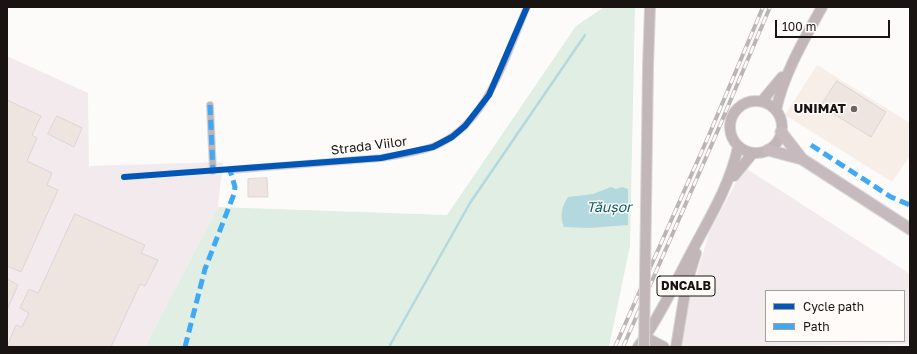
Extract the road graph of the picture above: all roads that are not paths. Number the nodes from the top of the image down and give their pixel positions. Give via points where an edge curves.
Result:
1 (527, 7) edge
2 (650, 7) edge
3 (822, 7) edge
4 (792, 64) junction
5 (762, 102) junction
6 (210, 105) dead end
7 (776, 110) junction
8 (781, 132) junction
9 (738, 147) junction
10 (768, 150) junction
11 (753, 153) junction
12 (802, 159) junction
13 (230, 170) dead end
14 (213, 171) dead end
15 (723, 190) junction
16 (705, 227) junction
17 (910, 229) edge
18 (644, 342) edge
19 (638, 347) edge
20 (664, 347) edge
21 (676, 347) edge

1 - 13 street, Strada Viilor via 489,95 465,126 452,137 433,147 387,157
2 - 18 main road, bridge
3 - 4 main road
4 - 5 main road
4 - 7 main road via 779,94
5 - 7 main road
5 - 9 main road via 745,103 732,115 730,132
6 - 14 street
7 - 8 main road via 782,124
8 - 10 main road via 774,146
8 - 12 highway
9 - 11 main road
9 - 15 main road, DNCALB
10 - 11 main road
10 - 12 highway
11 - 15 main road, DNCALB
12 - 17 highway
15 - 16 main road, DNCALB
16 - 18 main road, DNCALB
16 - 21 main road, DNCALB via 686,286
18 - 19 main road, DNCALB
18 - 20 main road

